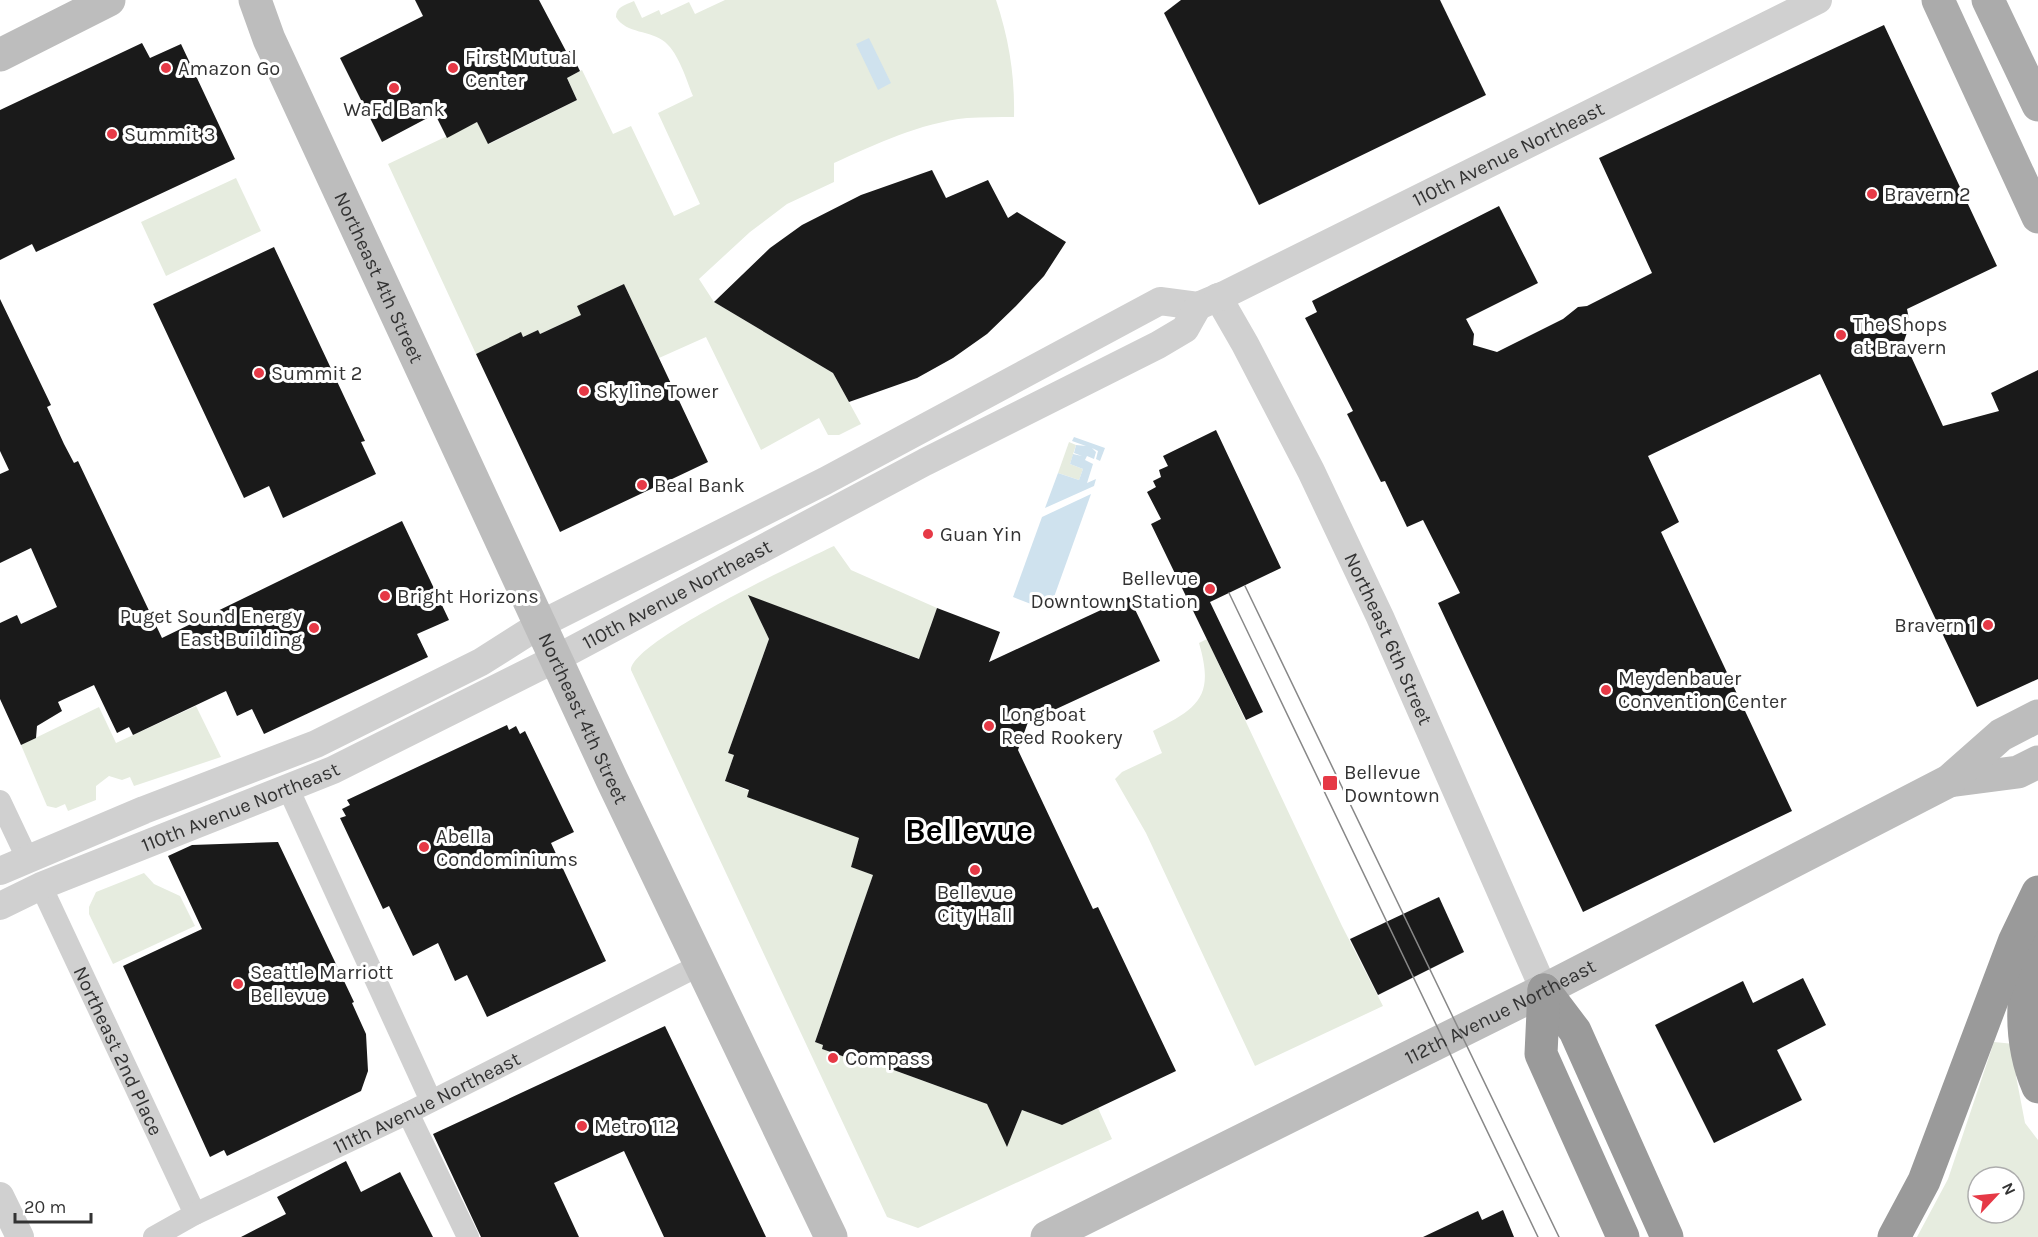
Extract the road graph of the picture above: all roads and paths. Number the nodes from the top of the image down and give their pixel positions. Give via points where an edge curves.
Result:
1 (109, 0) edge
2 (255, 0) edge
3 (1818, 0) edge
4 (1938, 0) edge
5 (1988, 0) edge
6 (0, 56) edge
7 (2038, 105) edge
8 (2038, 217) edge
9 (1212, 300) junction
10 (884, 449) junction
11 (837, 510) junction
12 (542, 624) junction
13 (557, 658) junction
14 (2038, 716) edge
15 (2038, 762) edge
16 (1949, 781) junction
17 (288, 788) junction
18 (0, 801) edge
19 (27, 858) junction
20 (0, 871) edge
21 (41, 886) junction
22 (2038, 892) edge
23 (0, 906) edge
24 (2038, 944) edge
25 (700, 965) junction
26 (1544, 990) junction
27 (2038, 1087) edge
28 (431, 1101) junction
29 (408, 1113) junction
30 (0, 1196) edge
31 (195, 1214) junction
32 (20, 1237) edge
33 (154, 1237) edge
34 (468, 1237) edge
35 (831, 1237) edge
36 (1047, 1237) edge
37 (1623, 1237) edge
38 (1667, 1237) edge
39 (1894, 1237) edge

1 - 6 main road
2 - 12 main road, Northeast 4th Street via 269,39
3 - 9 street, 110th Avenue Northeast
4 - 8 main road
5 - 7 main road
9 - 10 street, 110th Avenue Northeast via 1160,301
9 - 11 street, 110th Avenue Northeast via 1185,329
9 - 26 street, Northeast 6th Street via 1311,471 1380,617
10 - 11 street via 878,470 842,492
10 - 12 street, 110th Avenue Northeast
11 - 13 street, 110th Avenue Northeast
12 - 13 main road, Northeast 4th Street
12 - 19 street, 110th Avenue Northeast via 481,662 316,744
13 - 17 street, 110th Avenue Northeast via 333,770
13 - 25 main road, Northeast 4th Street
14 - 16 main road, 112th Avenue Northeast via 2001,735
15 - 16 main road, 112th Avenue Northeast via 2018,772
16 - 26 main road, 112th Avenue Northeast
17 - 21 street, 110th Avenue Northeast
17 - 28 street
18 - 19 street
19 - 20 street, 110th Avenue Northeast
21 - 23 street, 110th Avenue Northeast
21 - 31 street, Northeast 2nd Place
22 - 39 highway via 2014,942 1924,1181
24 - 27 highway via 2025,993 2024,1014 2029,1058
25 - 28 street, 111th Avenue Northeast
25 - 35 main road, Northeast 4th Street
26 - 36 main road, 112th Avenue Northeast
26 - 37 highway via 1541,1054
26 - 38 highway via 1575,1031
28 - 29 street, 111th Avenue Northeast
29 - 31 street, 111th Avenue Northeast
29 - 34 street
30 - 32 street
31 - 33 street, 111th Avenue Northeast

